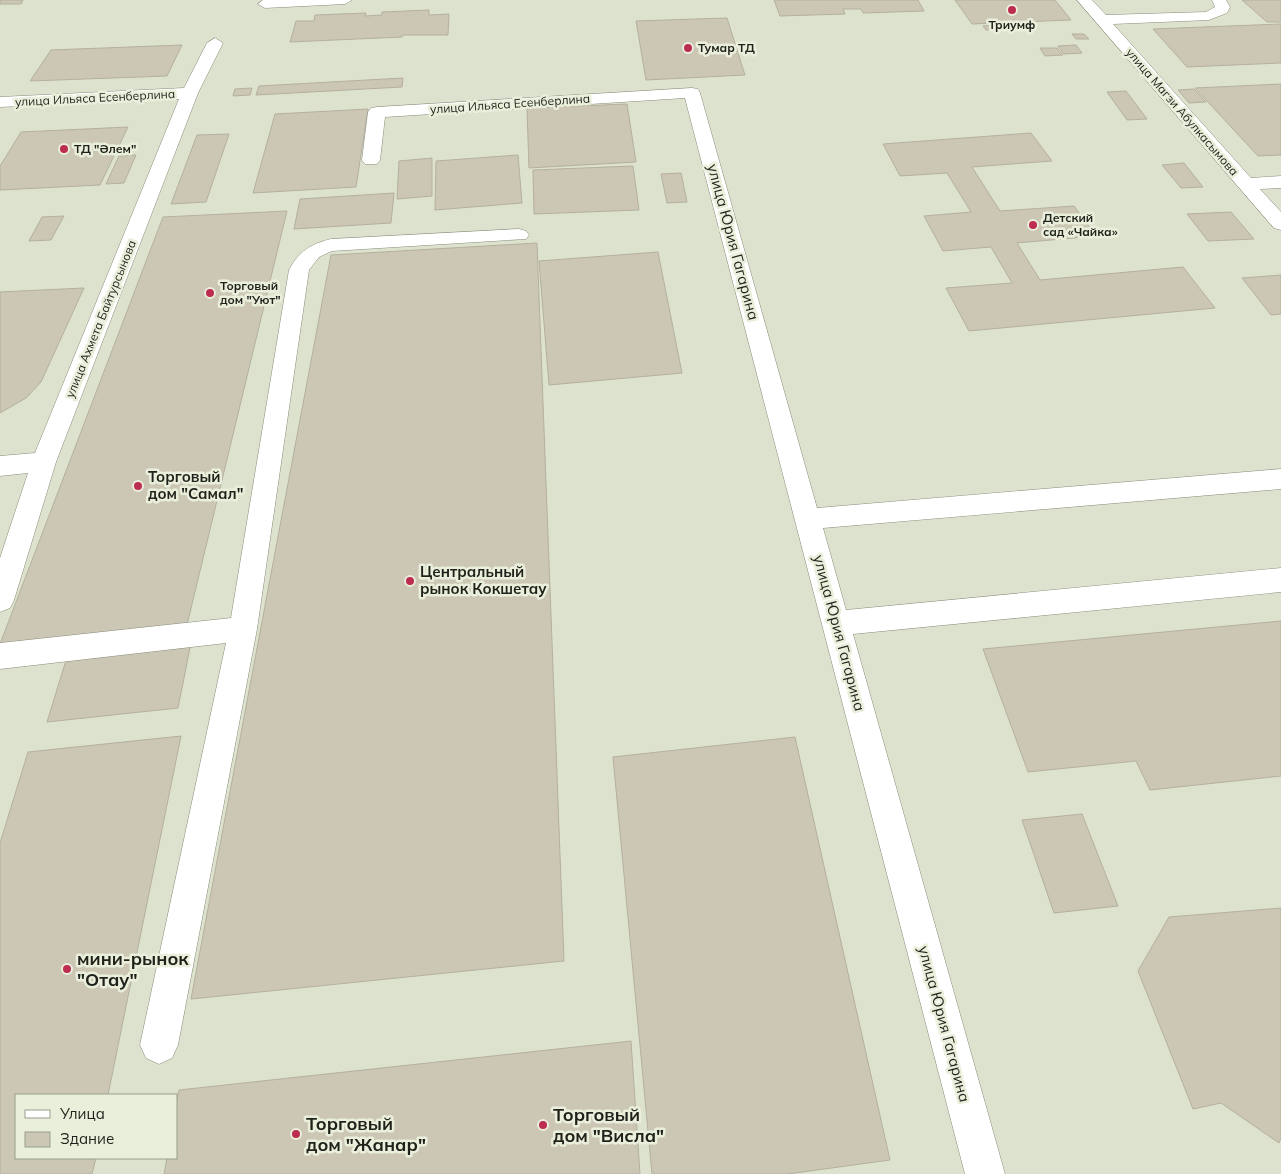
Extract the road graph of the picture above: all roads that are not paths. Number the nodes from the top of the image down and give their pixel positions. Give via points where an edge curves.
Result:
1 (345, 0) edge
2 (1084, 0) edge
3 (1219, 0) edge
4 (266, 4) dead end
5 (1102, 20) junction
6 (215, 43) dead end
7 (692, 93) joint
8 (190, 94) junction
9 (0, 102) edge
10 (371, 160) dead end
11 (1281, 182) edge
12 (1246, 184) junction
13 (1281, 224) edge
14 (519, 234) dead end
15 (44, 462) junction
16 (0, 466) edge
17 (1281, 479) edge
18 (808, 519) junction
19 (1281, 580) edge
20 (0, 600) edge
21 (836, 624) junction
22 (243, 629) junction
23 (0, 656) edge
24 (160, 1045) dead end
25 (985, 1174) edge

1 - 4 street
2 - 5 street, улица Магзи Абулкасымова
3 - 5 street via 1222,10 1209,16
5 - 12 street, улица Магзи Абулкасымова
6 - 8 street, улица Ахмета Байтурсынова
7 - 10 street, улица Ильяса Есенберлина via 377,112
7 - 18 street, улица Юрия Гагарина
8 - 9 street, улица Ильяса Есенберлина
8 - 15 street, улица Ахмета Байтурсынова
11 - 12 street
12 - 13 street, улица Магзи Абулкасымова
14 - 22 street via 331,245 308,253 302,261
15 - 16 street
15 - 20 street, улица Ахмета Байтурсынова
17 - 18 street
18 - 21 street, улица Юрия Гагарина
19 - 21 street
21 - 25 street, улица Юрия Гагарина
22 - 23 street
22 - 24 street

